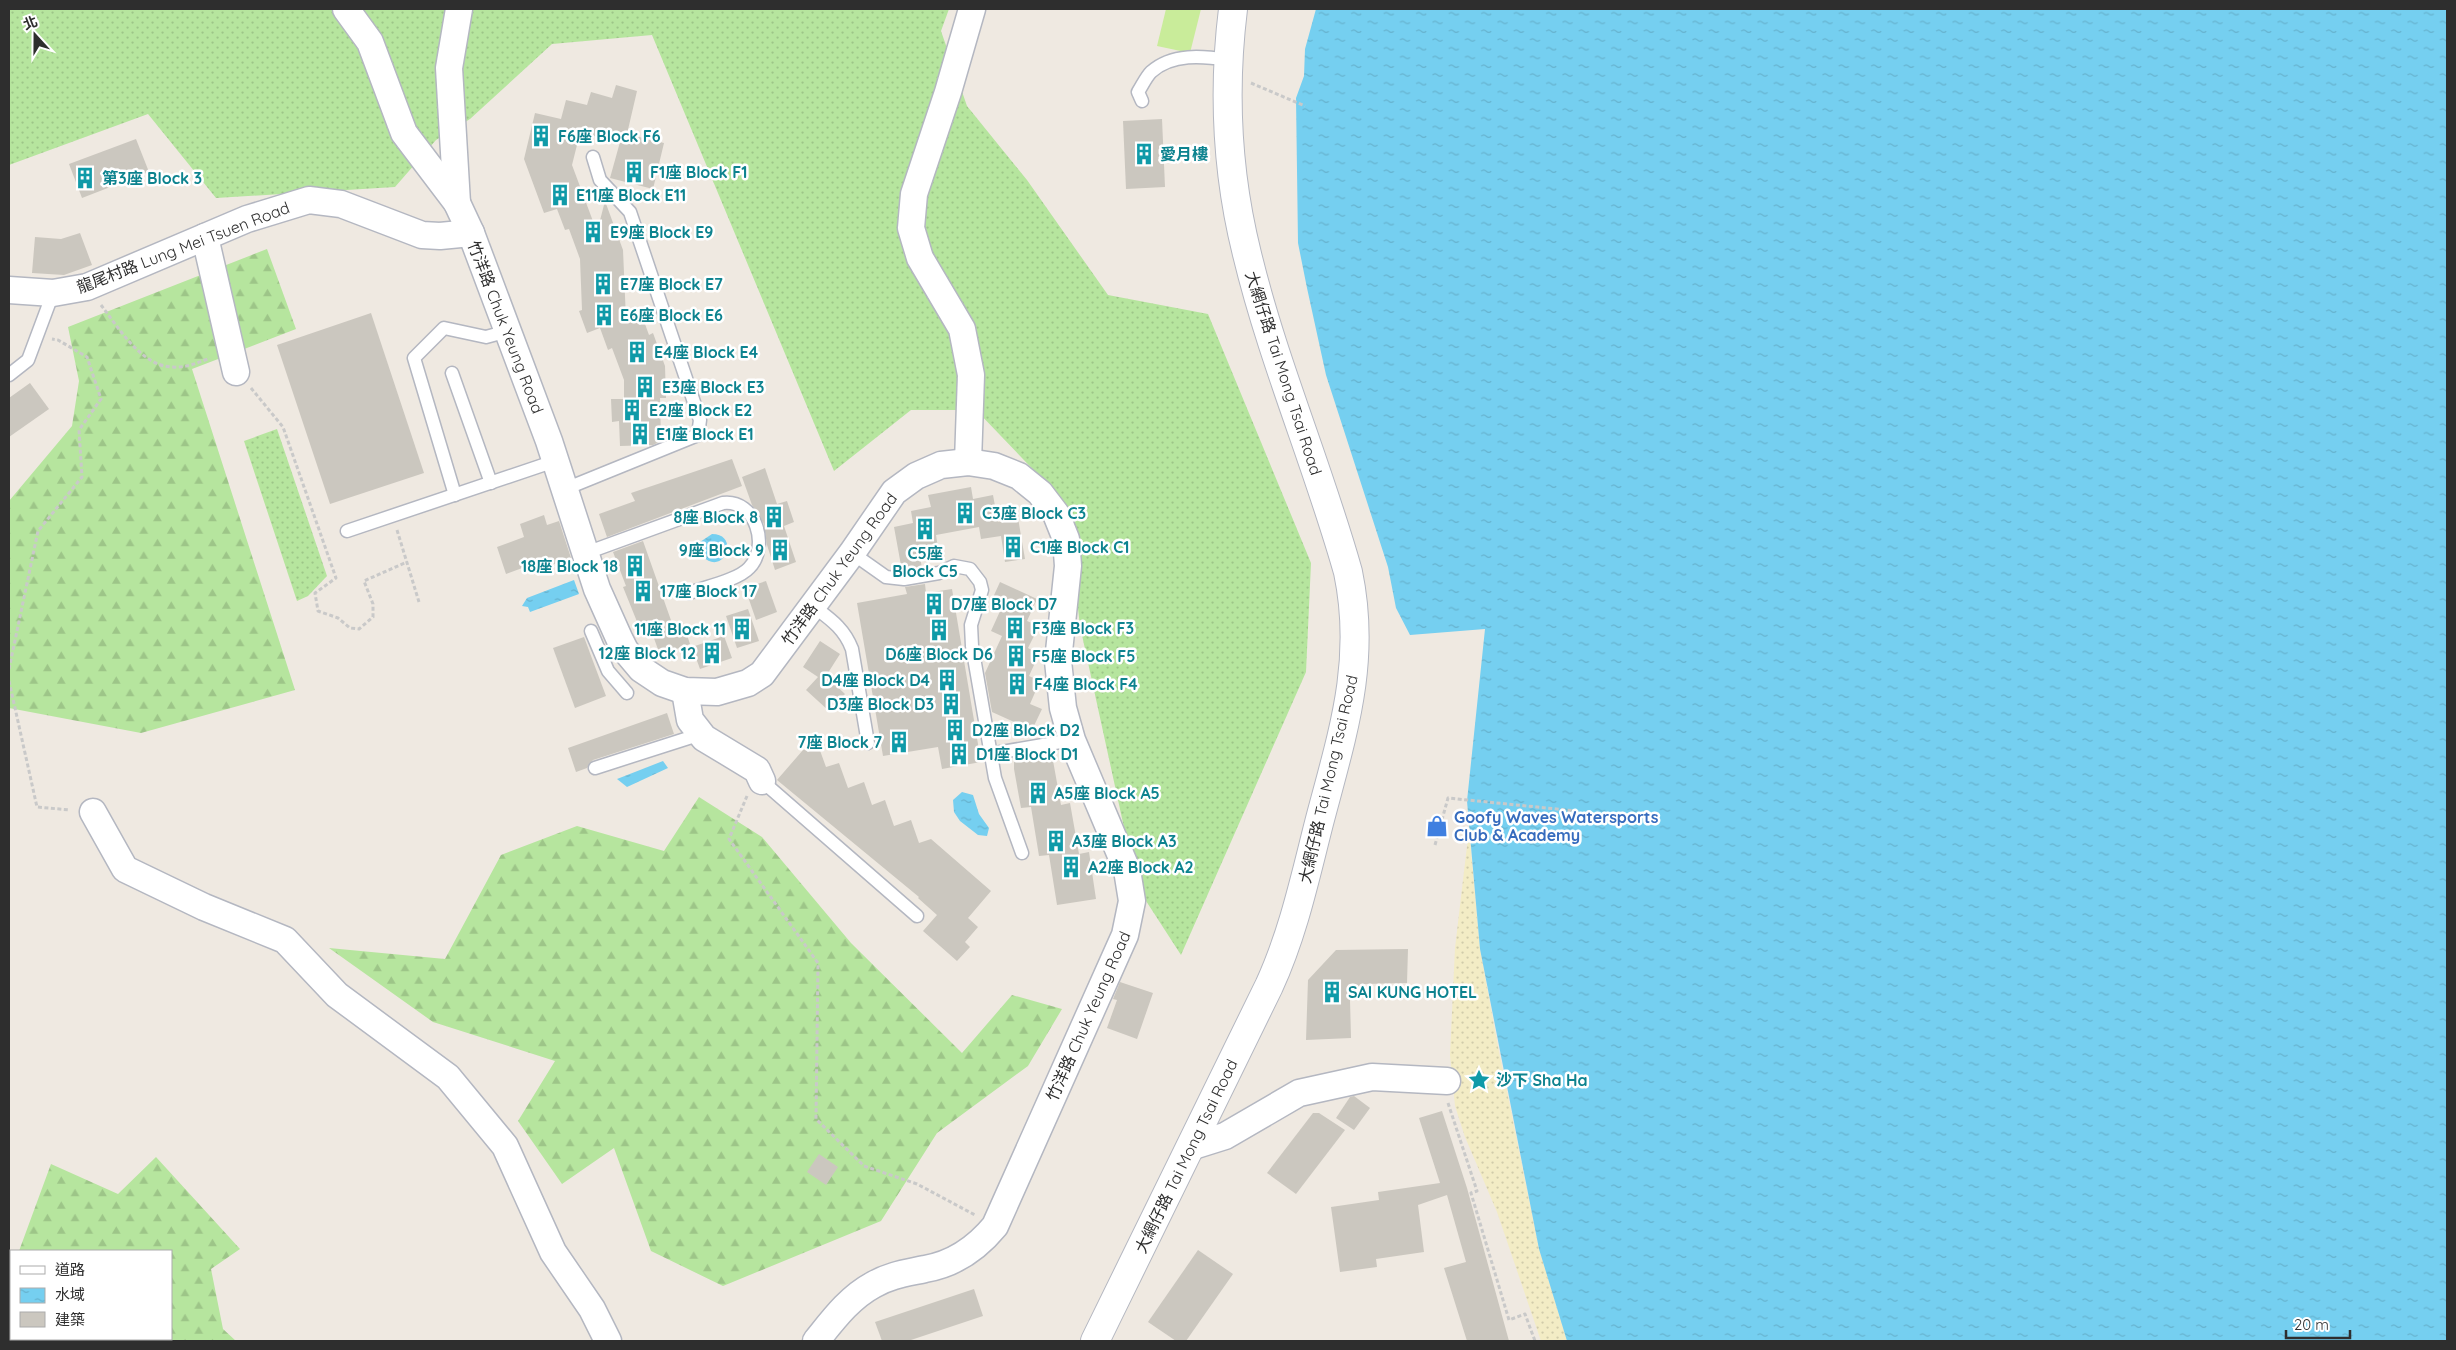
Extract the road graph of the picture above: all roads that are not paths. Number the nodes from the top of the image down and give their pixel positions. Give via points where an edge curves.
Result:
1 (346, 9) edge
2 (459, 9) edge
3 (972, 9) edge
4 (1233, 9) edge
5 (1227, 68) junction
6 (1142, 101) dead end
7 (593, 157) dead end
8 (457, 203) junction
9 (470, 233) junction
10 (205, 237) junction
11 (9, 290) edge
12 (54, 293) junction
13 (508, 331) junction
14 (234, 361) road end
15 (452, 373) dead end
16 (9, 374) edge
17 (555, 461) junction
18 (968, 462) junction
19 (491, 483) junction
20 (564, 489) junction
21 (456, 495) junction
22 (347, 531) dead end
23 (586, 554) junction
24 (852, 554) junction
25 (689, 593) dead end
26 (813, 606) junction
27 (591, 631) dead end
28 (625, 650) junction
29 (608, 671) junction
30 (685, 691) junction
31 (627, 692) dead end
32 (701, 734) junction
33 (1072, 740) junction
34 (868, 744) dead end
35 (990, 754) junction
36 (595, 768) dead end
37 (760, 776) joint
38 (93, 812) road end
39 (1022, 853) dead end
40 (916, 916) dead end
41 (1446, 1081) road end
42 (1190, 1147) junction
43 (608, 1341) edge
44 (816, 1341) edge
45 (1096, 1341) edge

1 - 8 street, 竹洋路 Chuk Yeung Road via 370,42 404,133
2 - 8 street via 449,68
3 - 18 street via 914,194 911,228 920,258 962,329 971,375
4 - 5 main road, 大網仔路 Tai Mong Tsai Road
5 - 6 lane via 1198,56 1171,60 1151,72 1138,92
5 - 42 main road, 大網仔路 Tai Mong Tsai Road via 1236,199 1246,252 1348,572 1356,620 1356,648 1347,714 1286,945
7 - 20 lane via 600,180 630,212 700,420 698,435
8 - 9 street, 竹洋路 Chuk Yeung Road
9 - 10 street, 龍尾村路 Lung Mei Tsuen Road via 422,235 341,204 309,200 247,219
9 - 13 street, 竹洋路 Chuk Yeung Road
10 - 12 street, 龍尾村路 Lung Mei Tsuen Road via 86,287
10 - 14 street
11 - 12 street, 龍尾村路 Lung Mei Tsuen Road
12 - 16 lane via 28,360
13 - 17 street, 竹洋路 Chuk Yeung Road
13 - 21 lane via 486,337 444,328 414,358
15 - 19 lane
17 - 19 lane
17 - 20 street, 竹洋路 Chuk Yeung Road
18 - 24 street, 竹洋路 Chuk Yeung Road via 933,469 916,476 894,492
18 - 33 street, 竹洋路 Chuk Yeung Road via 994,466 1019,476 1040,493 1056,514 1068,566 1058,660 1063,708
19 - 21 lane
20 - 23 street, 竹洋路 Chuk Yeung Road
21 - 22 lane
23 - 25 lane via 723,503 742,506 754,519 758,536 759,549 753,564 737,576
23 - 28 street, 竹洋路 Chuk Yeung Road
24 - 26 street, 竹洋路 Chuk Yeung Road
24 - 35 lane via 886,577 904,579 939,573 954,566 970,569 976,574 982,590 971,636
26 - 30 street, 竹洋路 Chuk Yeung Road via 762,674 733,689 701,693
26 - 34 lane via 836,623 852,649
27 - 29 lane
28 - 29 lane
28 - 30 street, 竹洋路 Chuk Yeung Road via 641,669 662,683
29 - 31 lane
30 - 32 street via 690,720
32 - 36 lane
32 - 37 street
33 - 35 lane
33 - 44 street, 竹洋路 Chuk Yeung Road via 1127,870 1130,918 1125,935 995,1226 978,1245 957,1259 890,1277 867,1289 846,1305
35 - 39 lane via 994,778
37 - 40 lane
38 - 43 street via 125,869 285,940 337,995 448,1078 505,1146 553,1252 592,1309
41 - 42 street via 1372,1077 1299,1093 1225,1136
42 - 45 main road, 大網仔路 Tai Mong Tsai Road

